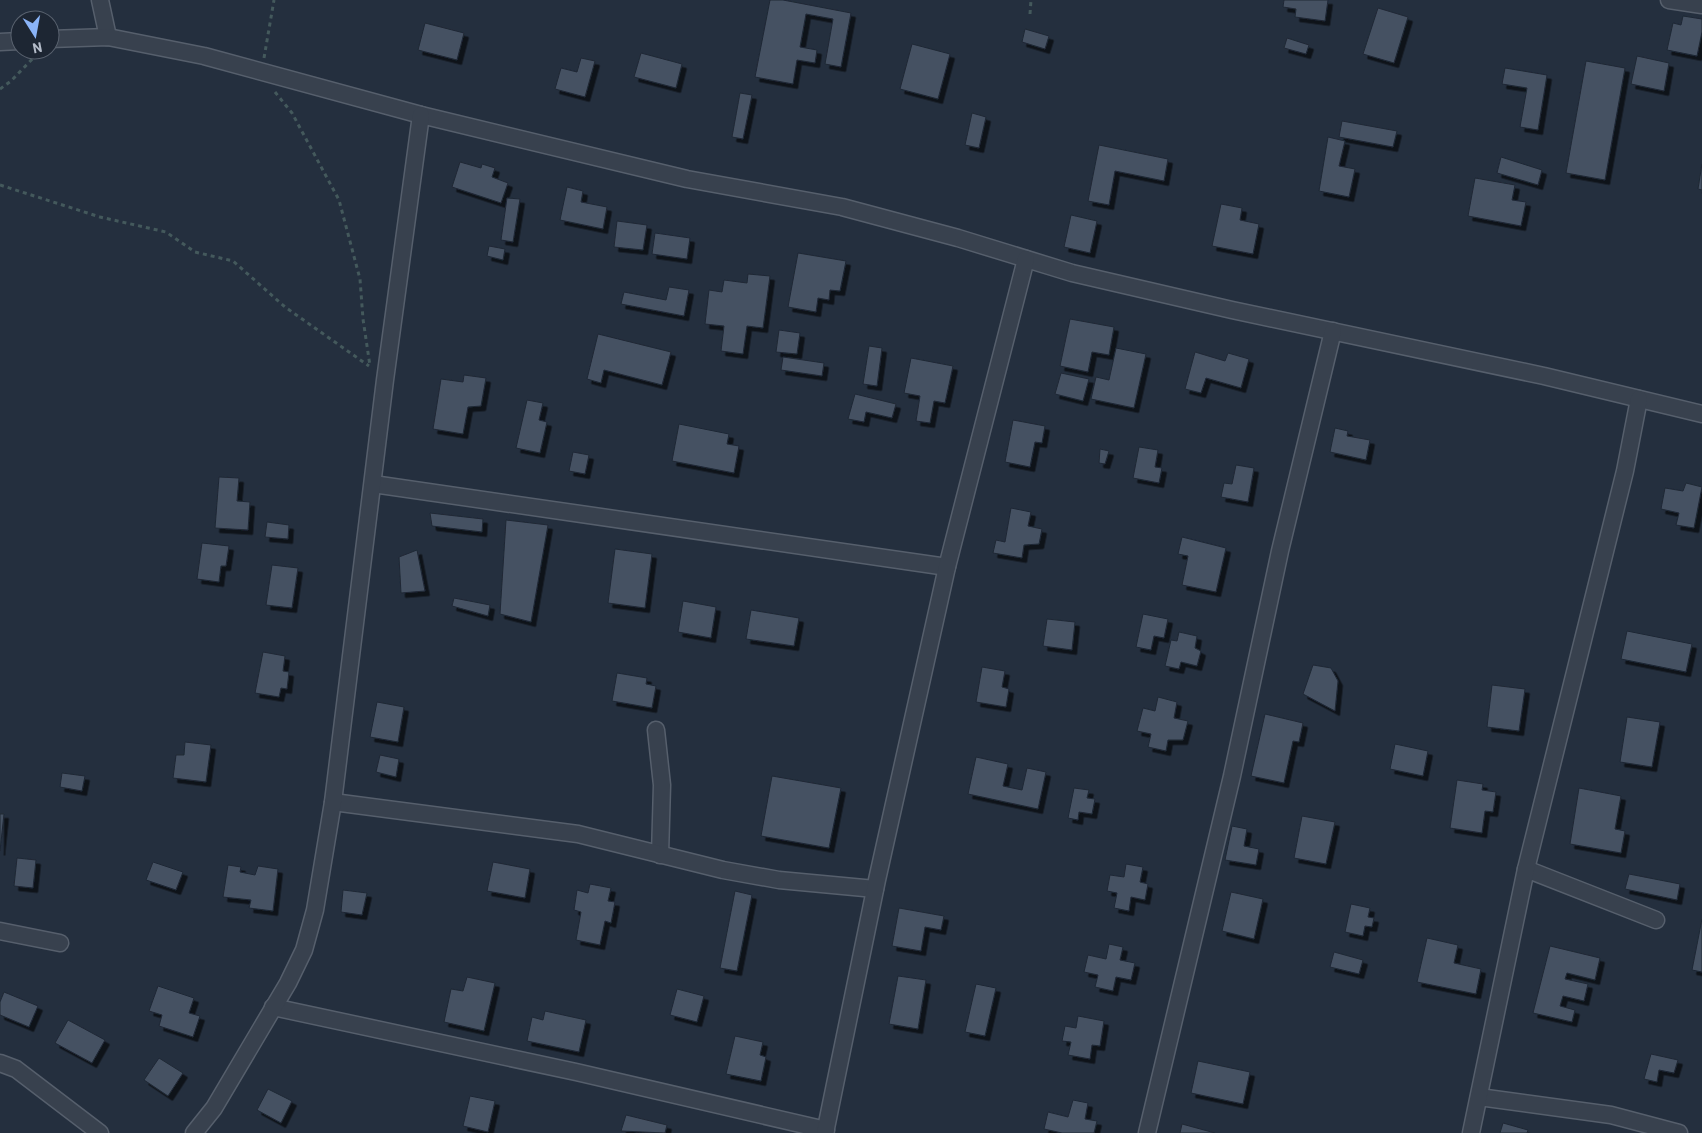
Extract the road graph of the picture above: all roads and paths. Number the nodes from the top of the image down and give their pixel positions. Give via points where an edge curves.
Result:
1 (100, 0) edge
2 (274, 0) edge
3 (1031, 0) edge
4 (1669, 0) edge
5 (1702, 5) edge
6 (1030, 14) dead end
7 (108, 37) junction
8 (60, 39) edge
9 (31, 60) edge
10 (266, 74) junction
11 (0, 89) edge
12 (421, 115) junction
13 (0, 185) edge
14 (1026, 259) junction
15 (1332, 330) junction
16 (369, 366) junction
17 (385, 380) junction
18 (1639, 399) junction
19 (1702, 414) edge
20 (373, 484) junction
21 (947, 566) junction
22 (656, 730) dead end
23 (333, 802) junction
24 (660, 854) junction
25 (1526, 869) junction
26 (875, 889) junction
27 (1656, 920) dead end
28 (0, 931) edge
29 (60, 943) dead end
30 (273, 1007) junction
31 (0, 1063) edge
32 (1479, 1097) junction
33 (826, 1132) edge
34 (100, 1133) edge
35 (194, 1133) edge
36 (1147, 1133) edge
37 (1470, 1133) edge
38 (1679, 1133) edge

1 - 7 street
2 - 10 path
3 - 6 path
4 - 5 street
7 - 8 street
7 - 10 street via 204,56
9 - 11 path
10 - 12 street
10 - 16 path via 292,113 339,200 360,279
12 - 14 street via 687,179 842,207
12 - 17 street
13 - 16 path via 100,217 166,232 195,252 233,260 285,307
14 - 15 street via 1213,306
14 - 21 street
15 - 18 street
15 - 36 street via 1232,776
16 - 17 path
17 - 20 street
18 - 19 street
18 - 25 street via 1625,471
20 - 21 street
20 - 23 street
21 - 26 street
22 - 24 street via 662,785
23 - 24 street via 578,834
23 - 30 street via 304,950
24 - 26 street via 779,880
25 - 27 street
25 - 32 street
26 - 33 street
28 - 29 street
30 - 33 street via 548,1066
30 - 35 street via 214,1108
31 - 34 street via 16,1069
32 - 37 street
32 - 38 street via 1611,1115

